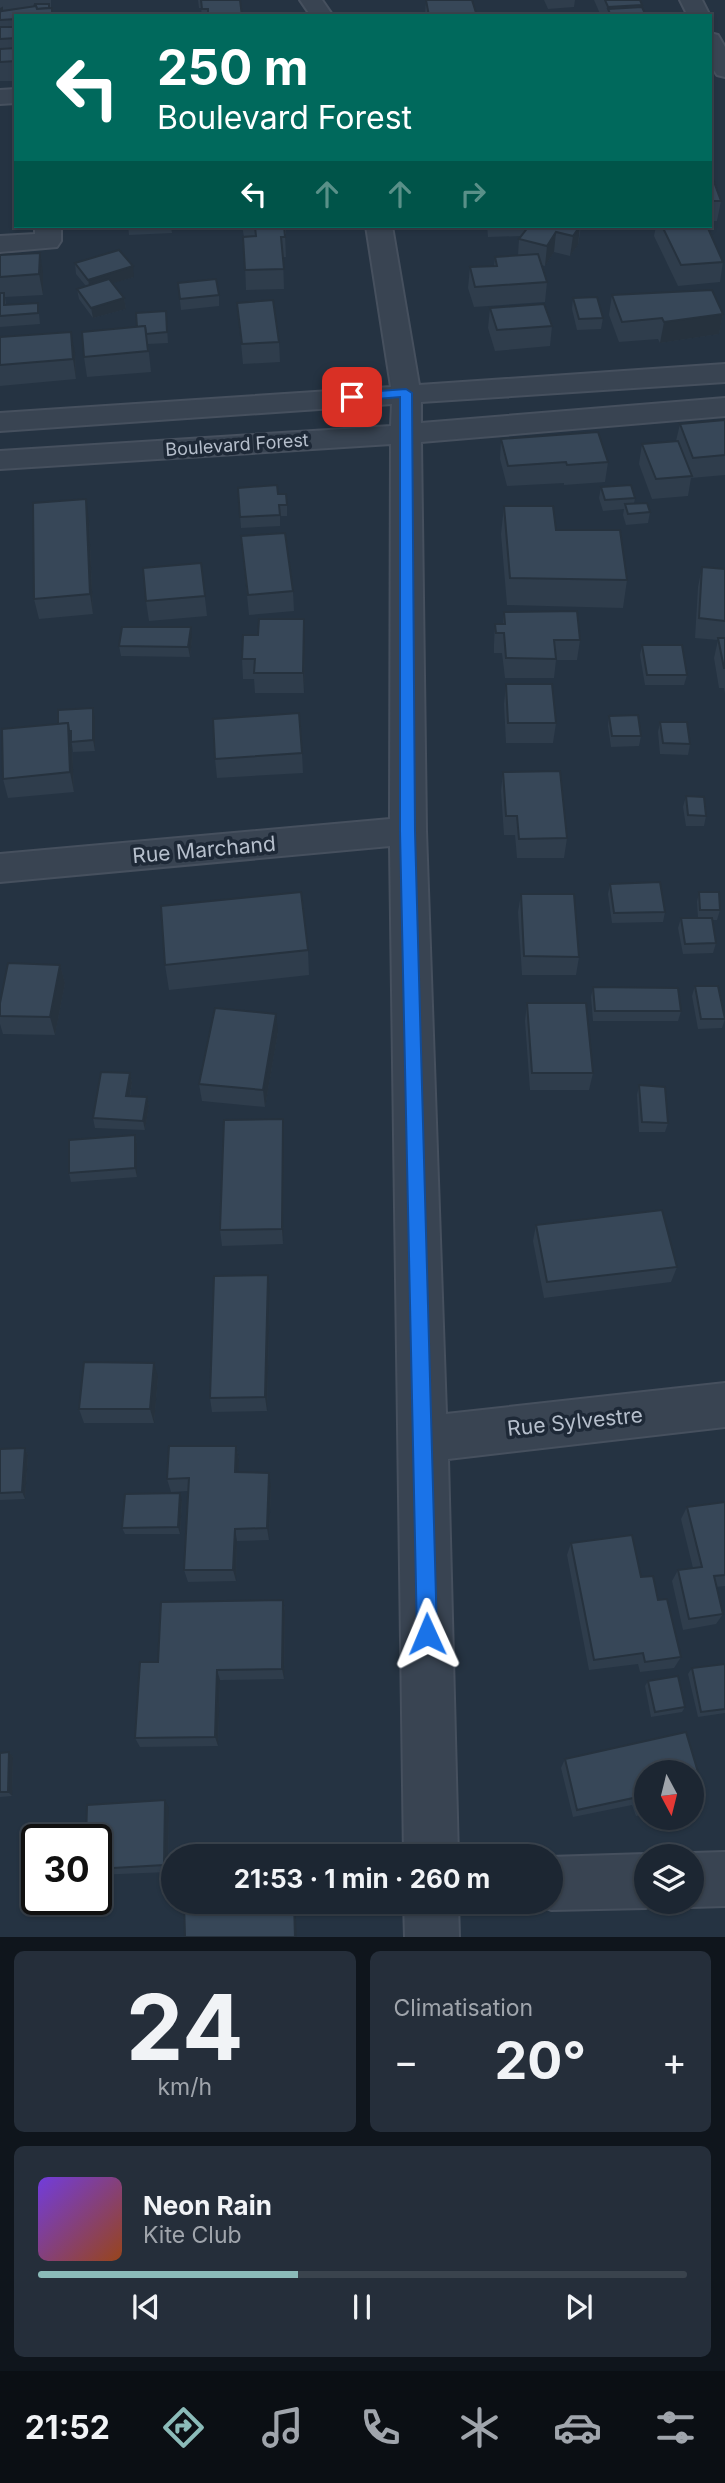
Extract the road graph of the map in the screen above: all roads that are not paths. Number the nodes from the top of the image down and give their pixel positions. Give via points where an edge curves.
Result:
1 (712, 44) edge
2 (725, 70) edge
3 (48, 228) edge
4 (379, 228) edge
5 (0, 244) edge
6 (725, 373) edge
7 (406, 393) junction
8 (725, 407) edge
9 (0, 422) edge
10 (404, 433) junction
11 (0, 460) edge
12 (408, 831) junction
13 (0, 868) edge
14 (725, 1405) edge
15 (424, 1439) junction
16 (430, 1844) edge
17 (725, 1879) edge
18 (704, 1880) edge
19 (634, 1881) edge
20 (563, 1883) edge
21 (431, 1914) edge
22 (432, 1937) edge

1 - 2 street
3 - 5 street via 48,241
4 - 7 street
6 - 7 street, Boulevard Forest
7 - 9 street, Boulevard Forest
7 - 10 street
8 - 10 street, Boulevard Forest
10 - 11 street, Boulevard Forest
10 - 12 street
12 - 13 street, Rue Marchand
12 - 15 street
14 - 15 street, Rue Sylvestre
15 - 16 street
17 - 18 street
19 - 20 street
21 - 22 street

